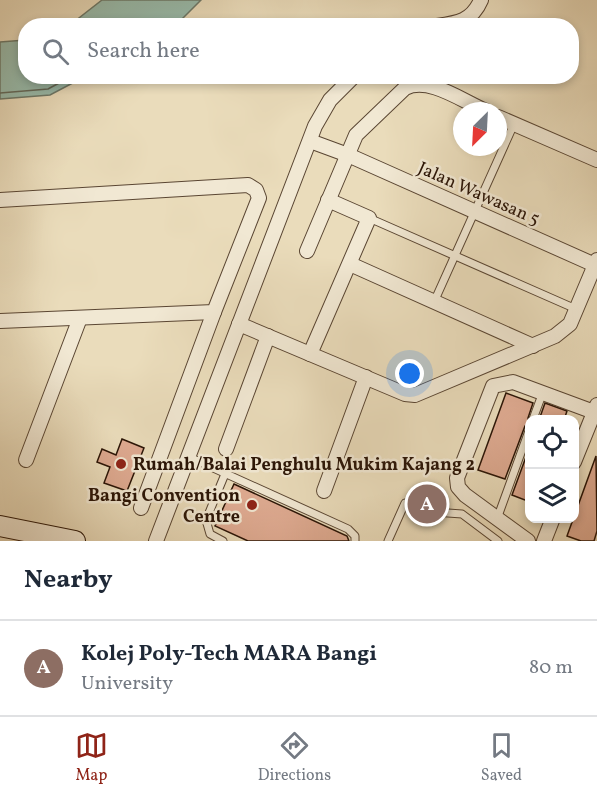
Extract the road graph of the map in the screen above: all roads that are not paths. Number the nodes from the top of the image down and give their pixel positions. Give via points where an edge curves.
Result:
1 (481, 0) edge
2 (469, 18) edge
3 (346, 84) edge
4 (466, 102) edge
5 (507, 121) edge
6 (514, 124) junction
7 (310, 141) junction
8 (348, 155) junction
9 (597, 160) edge
10 (0, 200) edge
11 (328, 200) junction
12 (475, 212) junction
13 (369, 218) junction
14 (307, 251) dead end
15 (455, 256) junction
16 (596, 263) edge
17 (350, 264) junction
18 (228, 279) junction
19 (252, 289) junction
20 (434, 302) junction
21 (576, 309) junction
22 (214, 312) junction
23 (80, 318) junction
24 (0, 321) edge
25 (239, 324) junction
26 (268, 336) junction
27 (533, 346) junction
28 (310, 354) junction
29 (366, 377) junction
30 (543, 392) junction
31 (596, 407) edge
32 (535, 415) edge
33 (525, 442) edge
34 (226, 449) dead end
35 (579, 450) edge
36 (189, 457) junction
37 (26, 460) dead end
38 (225, 474) junction
39 (324, 492) dead end
40 (141, 508) dead end
41 (497, 519) junction
42 (551, 523) edge
43 (0, 526) edge
44 (75, 541) edge
45 (156, 541) edge
46 (223, 541) edge
47 (355, 541) edge
48 (388, 541) edge
49 (498, 541) edge
50 (528, 541) edge
51 (544, 541) edge

1 - 2 street
3 - 7 street via 330,100
4 - 8 street via 426,84 405,88 356,135
5 - 6 street
6 - 9 street
6 - 12 lane
7 - 8 street, Jalan Wawasan 5
7 - 19 street
8 - 11 street
8 - 12 street, Jalan Wawasan 5
10 - 18 street via 248,185 259,198
11 - 13 street
11 - 14 street
12 - 15 lane
12 - 16 street, Jalan Wawasan 5
13 - 15 lane
13 - 17 street
15 - 20 lane
15 - 21 lane
16 - 21 street
17 - 20 street
17 - 28 street
18 - 19 street
18 - 22 street
19 - 25 street
20 - 27 street
21 - 27 street via 570,324
22 - 23 street
22 - 40 street
23 - 24 street
23 - 37 street
25 - 26 street
25 - 36 street
26 - 28 street
26 - 34 street
27 - 29 street via 415,395
28 - 29 street
29 - 39 street
30 - 31 street
30 - 32 lane
30 - 41 street via 513,382 493,386 457,478 465,495
31 - 35 street
33 - 41 lane
36 - 38 lane
36 - 45 street
38 - 46 lane via 206,525 210,534
38 - 47 lane via 348,529
41 - 50 street
42 - 51 street
43 - 44 main road
48 - 49 lane via 405,503 434,512 462,514

